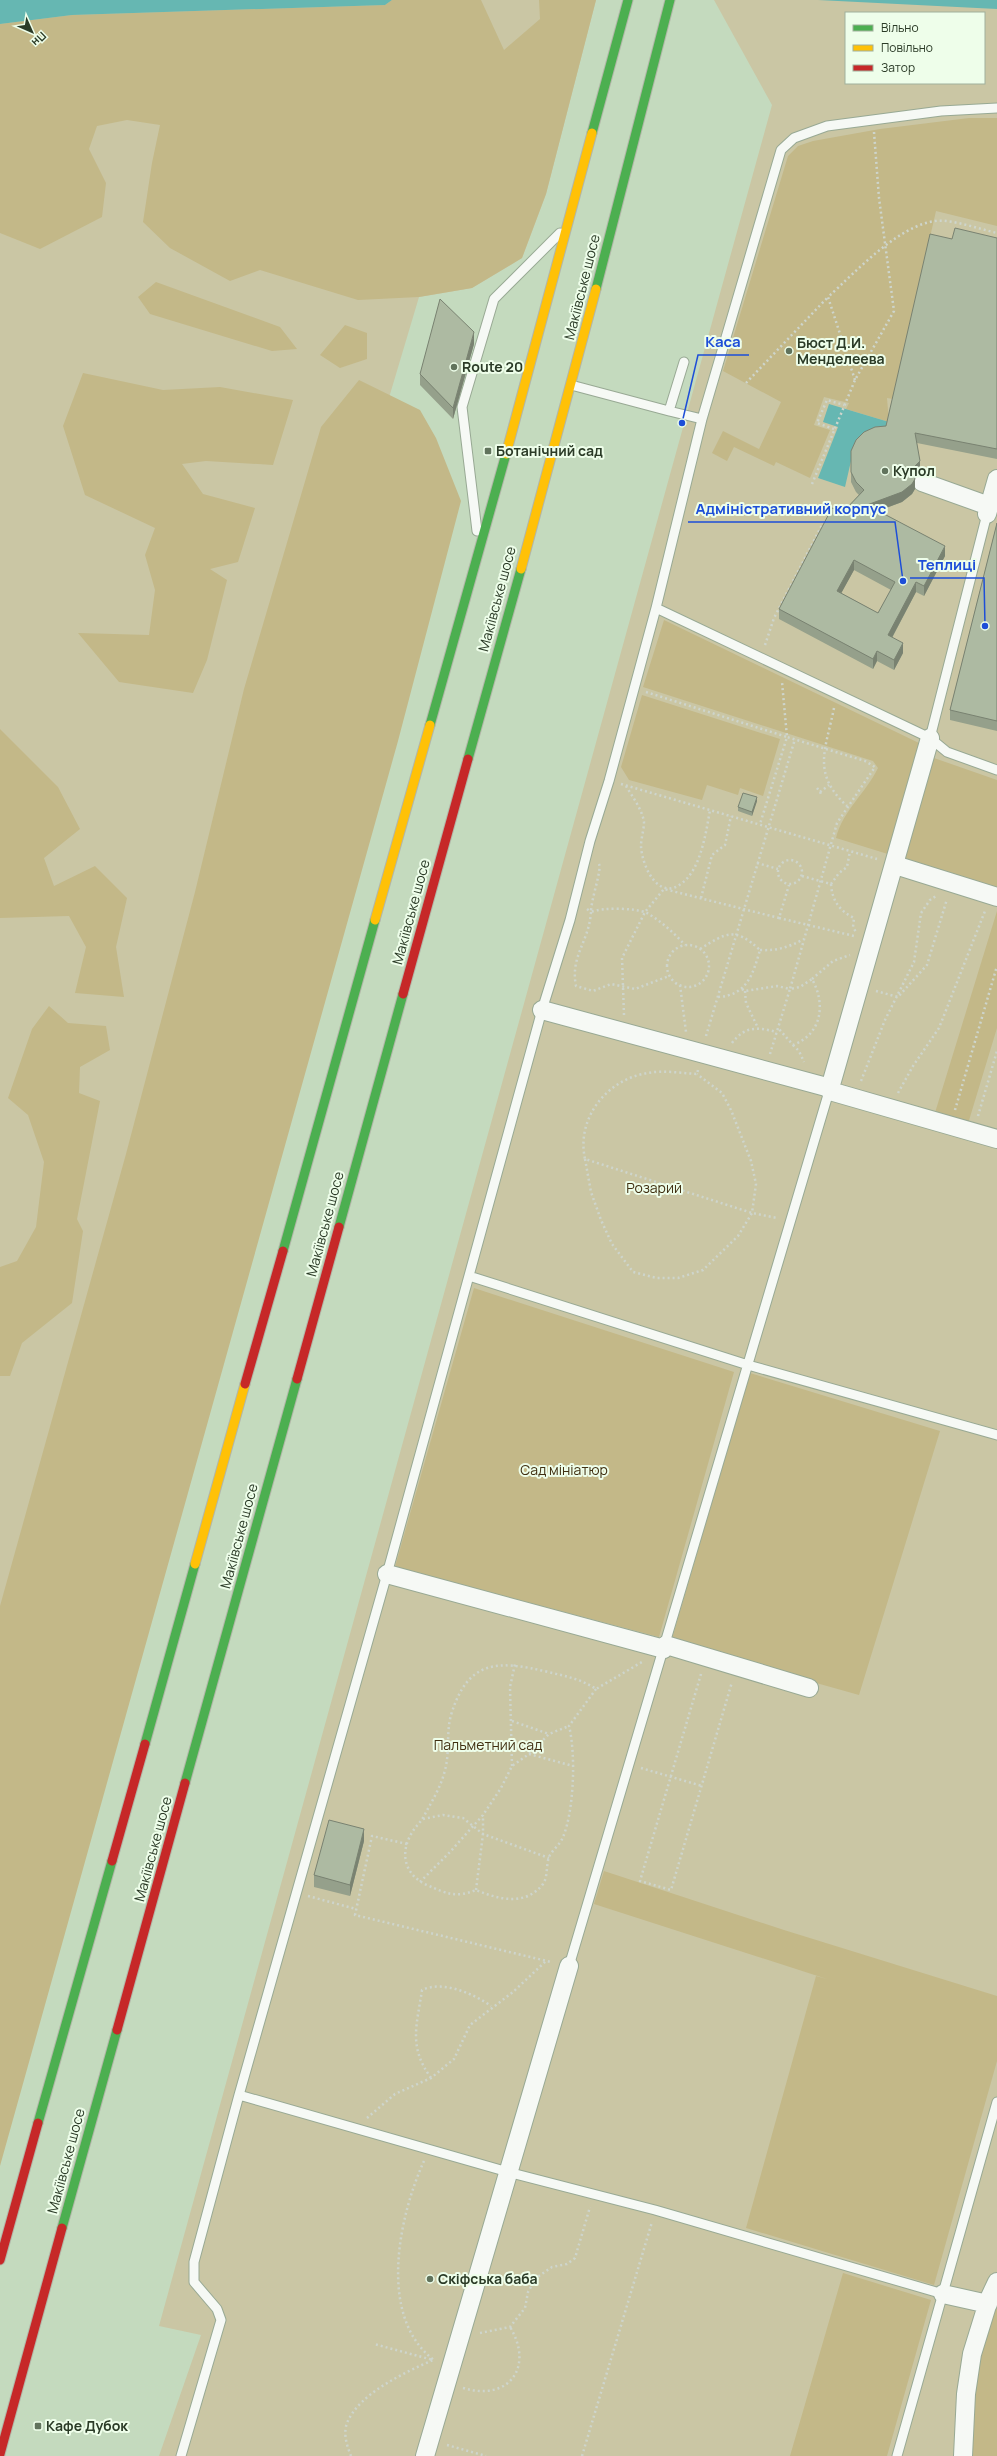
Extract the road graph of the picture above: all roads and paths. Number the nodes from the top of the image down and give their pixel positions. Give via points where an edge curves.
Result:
1 (628, 0) edge
2 (670, 0) edge
3 (997, 108) edge
4 (873, 119) junction
5 (568, 225) junction
6 (997, 233) edge
7 (886, 244) junction
8 (828, 297) junction
9 (684, 362) dead end
10 (855, 380) junction
11 (746, 383) dead end
12 (571, 385) junction
13 (843, 406) junction
14 (669, 411) junction
15 (702, 419) junction
16 (835, 428) junction
17 (997, 479) edge
18 (922, 482) dead end
19 (812, 484) dead end
20 (988, 510) junction
21 (823, 523) edge
22 (479, 547) junction
23 (656, 608) junction
24 (761, 657) junction
25 (780, 668) junction
26 (634, 689) junction
27 (837, 695) junction
28 (787, 737) junction
29 (930, 738) junction
30 (795, 739) junction
31 (826, 748) junction
32 (997, 770) edge
33 (609, 781) junction
34 (829, 785) junction
35 (626, 786) junction
36 (817, 788) dead end
37 (820, 792) junction
38 (822, 796) dead end
39 (847, 806) junction
40 (710, 810) junction
41 (731, 816) junction
42 (760, 824) junction
43 (767, 827) junction
44 (590, 841) junction
45 (831, 845) junction
46 (850, 851) junction
47 (756, 863) junction
48 (895, 865) junction
49 (778, 869) junction
50 (802, 876) junction
51 (820, 881) junction
52 (831, 884) junction
53 (789, 885) junction
54 (951, 885) junction
55 (664, 889) junction
56 (994, 896) edge
57 (701, 898) junction
58 (575, 903) junction
59 (744, 909) junction
60 (591, 912) junction
61 (645, 912) junction
62 (779, 918) junction
63 (807, 926) junction
64 (737, 934) junction
65 (804, 939) junction
66 (874, 940) junction
67 (685, 945) junction
68 (700, 949) junction
69 (760, 950) junction
70 (997, 966) edge
71 (669, 976) junction
72 (812, 979) junction
73 (680, 985) junction
74 (860, 986) junction
75 (624, 988) junction
76 (790, 989) junction
77 (743, 990) junction
78 (717, 997) junction
79 (898, 997) junction
80 (542, 1010) junction
81 (758, 1028) junction
82 (778, 1028) junction
83 (777, 1032) junction
84 (628, 1034) junction
85 (997, 1051) edge
86 (694, 1052) junction
87 (732, 1062) junction
88 (765, 1071) junction
89 (697, 1074) junction
90 (830, 1089) junction
91 (853, 1098) junction
92 (893, 1110) junction
93 (951, 1126) junction
94 (973, 1133) junction
95 (997, 1139) edge
96 (585, 1159) junction
97 (752, 1213) junction
98 (790, 1221) junction
99 (469, 1276) junction
100 (748, 1366) junction
101 (997, 1435) edge
102 (387, 1574) junction
103 (665, 1647) junction
104 (706, 1657) junction
105 (516, 1664) junction
106 (737, 1666) junction
107 (809, 1688) dead end
108 (596, 1689) junction
109 (512, 1721) junction
110 (568, 1726) junction
111 (549, 1734) junction
112 (529, 1754) junction
113 (630, 1765) junction
114 (512, 1766) junction
115 (573, 1766) junction
116 (670, 1777) junction
117 (702, 1786) junction
118 (483, 1814) junction
119 (423, 1818) junction
120 (473, 1825) junction
121 (483, 1834) junction
122 (406, 1844) junction
123 (549, 1858) junction
124 (420, 1882) junction
125 (476, 1890) junction
126 (297, 1894) junction
127 (356, 1909) junction
128 (546, 1960) junction
129 (569, 1966) junction
130 (491, 2006) junction
131 (430, 2078) junction
132 (239, 2095) junction
133 (997, 2102) edge
134 (357, 2129) junction
135 (429, 2150) junction
136 (508, 2172) junction
137 (596, 2194) junction
138 (655, 2210) junction
139 (0, 2260) edge
140 (997, 2282) edge
141 (943, 2294) junction
142 (988, 2304) junction
143 (510, 2326) junction
144 (463, 2328) junction
145 (374, 2344) dead end
146 (433, 2360) junction
147 (452, 2365) junction
148 (446, 2383) junction
149 (427, 2448) edge
150 (0, 2454) edge
151 (181, 2456) edge
152 (351, 2456) edge
153 (486, 2456) edge
154 (582, 2456) edge
155 (897, 2456) edge
156 (963, 2456) edge

1 - 5 main road, Макіївське шосе
2 - 12 main road, Макіївське шосе
3 - 4 lane
4 - 7 path via 878,198
4 - 15 lane via 827,126 794,138 782,150
5 - 22 main road, Макіївське шосе
5 - 22 lane via 494,298 462,407
6 - 7 path via 945,220 916,226
7 - 8 path
7 - 10 path via 894,312
8 - 10 path
8 - 11 path
9 - 14 lane
10 - 13 path
12 - 14 lane
12 - 150 main road, Макіївське шосе
13 - 16 path
13 - 16 path via 827,400 817,423
14 - 15 lane
15 - 23 lane
16 - 19 path
17 - 20 street
18 - 20 street
20 - 29 lane
21 - 24 path via 774,618
22 - 139 main road, Макіївське шосе
23 - 24 lane
23 - 26 lane
24 - 25 lane
25 - 27 lane
25 - 28 path
26 - 28 path
26 - 33 lane
27 - 29 lane
27 - 31 path
28 - 30 path
28 - 42 path
29 - 32 lane via 947,752
29 - 48 street
30 - 31 path
30 - 43 path
31 - 34 path via 822,764
31 - 39 path via 875,767
33 - 35 path
33 - 44 lane
34 - 37 path
34 - 39 path
35 - 40 path
35 - 55 path via 644,821 641,847 647,870 658,886
36 - 37 path
37 - 38 path
39 - 45 path via 837,823
40 - 41 path
40 - 55 path via 707,831 688,879 676,888
41 - 42 path
41 - 57 path via 725,844 712,855
42 - 43 path
43 - 45 path
43 - 47 path
44 - 58 lane
44 - 60 path via 601,868 592,893
45 - 46 path
45 - 51 path
46 - 48 path
46 - 52 path via 847,867
47 - 49 path
47 - 59 path
48 - 54 street
48 - 66 street
49 - 50 path via 785,861 793,860 802,867
49 - 53 path via 779,878
50 - 51 path
50 - 53 path via 797,883
51 - 52 path
51 - 63 path
52 - 63 path via 831,894 836,904 843,913 854,918 853,927 858,937
53 - 62 path
54 - 56 street
54 - 79 path via 928,965
54 - 79 path via 930,900 921,913 914,962
55 - 57 path
55 - 61 path
56 - 92 path via 939,1028 913,1066
57 - 59 path
58 - 60 path
58 - 80 lane
59 - 62 path
59 - 64 path
60 - 61 path via 600,908
60 - 75 path via 588,934 574,963 576,986 592,991 611,984
61 - 67 path via 676,934
61 - 75 path via 622,958
62 - 63 path
63 - 65 path
64 - 68 path via 723,936
64 - 69 path
64 - 78 path
65 - 69 path via 773,951
65 - 76 path
66 - 72 path via 865,938 850,955 833,961
66 - 74 street
67 - 68 path
67 - 71 path via 670,954 667,968
68 - 73 path via 708,961 706,975 697,984
69 - 77 path via 750,980
70 - 93 path
71 - 73 path
71 - 75 path via 635,989
72 - 76 path via 800,987
72 - 82 path via 819,992 821,1005 809,1037 793,1045
73 - 86 path
74 - 79 path
74 - 90 street
75 - 84 path
76 - 77 path via 777,986
76 - 82 path
77 - 78 path
77 - 81 path
78 - 86 path
79 - 91 path
80 - 84 street
80 - 99 lane
81 - 83 path
81 - 87 path via 740,1032 731,1044
82 - 83 path
83 - 88 path
84 - 86 street
85 - 94 path
86 - 87 street
86 - 89 path
87 - 88 street
88 - 90 street
89 - 96 path via 648,1073 620,1083 596,1103 584,1128 582,1146
89 - 97 path via 722,1093 752,1161 756,1184
90 - 91 street
90 - 98 lane
91 - 92 street
92 - 93 street
93 - 94 street
94 - 95 street
96 - 97 path
96 - 97 path via 591,1192 601,1220 612,1244 633,1272 657,1278 678,1278 703,1270 738,1236
97 - 98 path
98 - 100 lane
99 - 100 lane
99 - 102 lane
100 - 101 lane
100 - 103 lane
102 - 103 street
102 - 126 lane
103 - 104 street
103 - 108 path
103 - 113 lane
104 - 106 street
104 - 116 path
105 - 108 path via 584,1681
105 - 109 path via 510,1687
105 - 119 path via 497,1665 477,1672 467,1681 450,1716 446,1768 438,1791
106 - 107 street
106 - 117 path
108 - 110 path
109 - 111 path
109 - 114 path
110 - 111 path
110 - 115 path
111 - 112 path
112 - 114 path
112 - 115 path
113 - 116 path
113 - 129 lane
114 - 118 path via 502,1788
115 - 123 path via 573,1788 563,1837
116 - 117 path
116 - 117 path via 640,1881 671,1890
118 - 120 path
118 - 121 path
119 - 120 path via 443,1815 462,1818
119 - 122 path
120 - 121 path
120 - 124 path
121 - 123 path
121 - 125 path
122 - 124 path via 405,1863 415,1880
122 - 127 path via 372,1836
123 - 125 path via 543,1883 527,1896 514,1900 496,1898
124 - 125 path via 445,1893 462,1896
126 - 127 path
126 - 132 lane
127 - 128 path via 355,1915
128 - 129 path
128 - 130 path via 512,1992
129 - 136 street
130 - 131 path via 470,2025 454,2059
130 - 131 path via 478,1997 464,1992 429,1986 422,1990 414,2032 420,2063
131 - 134 path via 395,2094 373,2111
132 - 134 lane
132 - 151 lane via 194,2262 194,2282 217,2309 221,2320
133 - 141 lane
134 - 135 lane
135 - 136 lane
135 - 146 path via 410,2197 399,2253 398,2279 402,2306 410,2330 423,2351
136 - 137 lane
136 - 144 street
137 - 138 lane
137 - 143 path via 586,2217 575,2258 567,2264 552,2267 536,2278 528,2292 525,2308
138 - 141 lane
138 - 154 path
140 - 142 street
141 - 142 street
141 - 155 lane
142 - 156 street via 972,2354 966,2394
143 - 144 path via 478,2334
143 - 148 path via 518,2341 519,2358 516,2372 510,2382 493,2391 479,2392
144 - 147 street
145 - 146 path
146 - 147 path
146 - 152 path via 392,2380 355,2409 347,2424 346,2442
147 - 148 street
148 - 149 street
149 - 153 path

